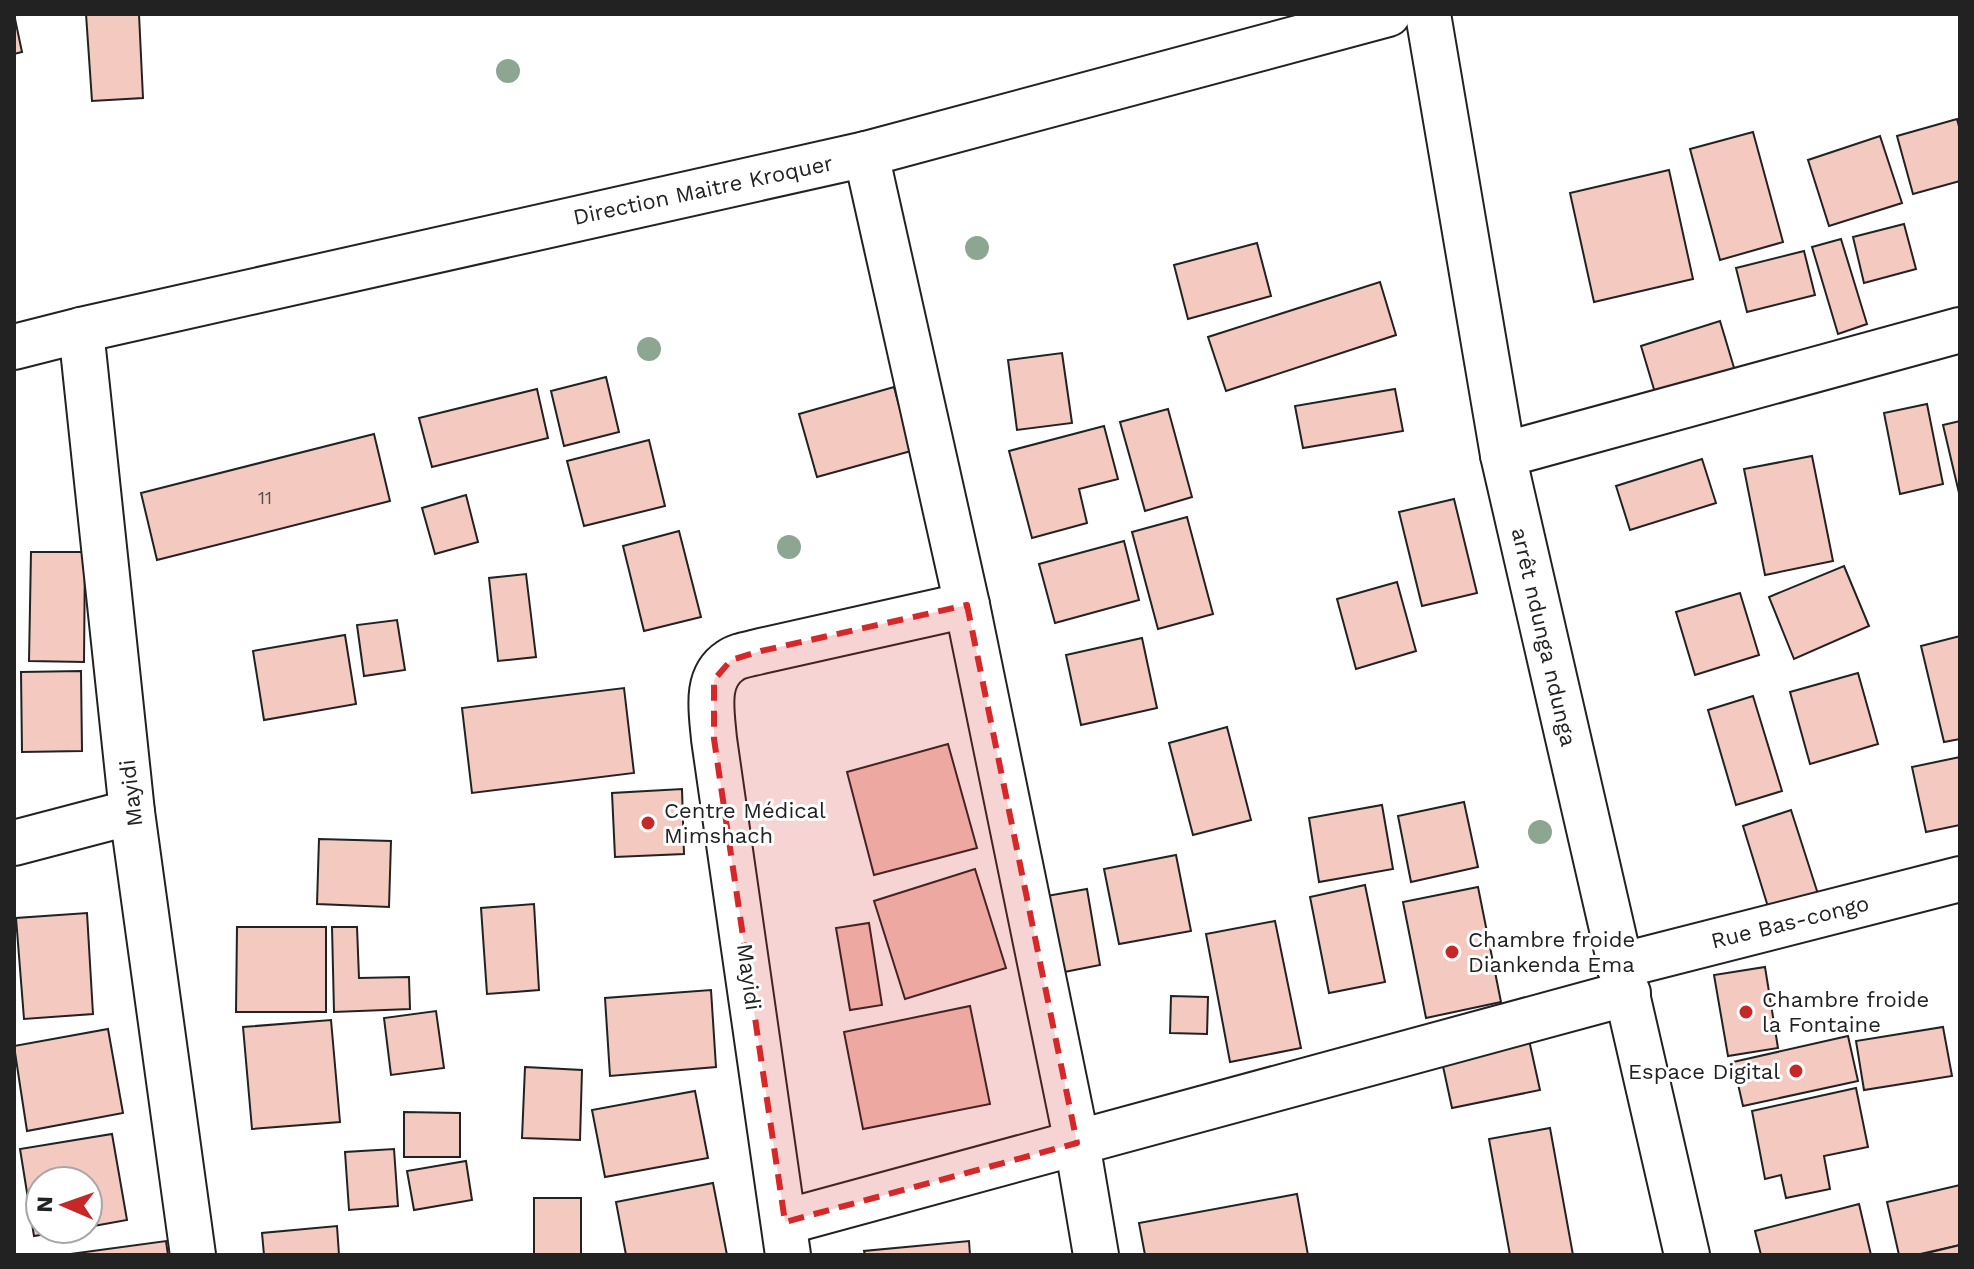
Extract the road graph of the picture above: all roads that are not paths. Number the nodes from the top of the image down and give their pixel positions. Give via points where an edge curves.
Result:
1 (1388, 14) edge
2 (1428, 14) edge
3 (866, 154) junction
4 (81, 330) junction
5 (1960, 330) edge
6 (14, 347) edge
7 (1503, 455) junction
8 (967, 605) junction
9 (132, 812) junction
10 (14, 843) edge
11 (1960, 879) edge
12 (1624, 980) junction
13 (1077, 1143) junction
14 (786, 1238) edge
15 (193, 1255) edge
16 (1096, 1255) edge
17 (1687, 1255) edge

1 - 3 street, Direction Maitre Kroquer
2 - 7 street, arrêt ndunga ndunga
3 - 4 street, Direction Maitre Kroquer
3 - 8 street
4 - 6 street, Direction Maitre Kroquer
4 - 9 street, Mayidi
5 - 7 street
7 - 12 street, arrêt ndunga ndunga
8 - 13 street
8 - 14 street, Mayidi via 761,651 731,660 714,680 714,739
9 - 10 street
9 - 15 street, Mayidi
11 - 12 street, Rue Bas-congo
12 - 13 street, Rue Bas-congo
12 - 17 street, arrêt ndunga ndunga
13 - 14 street, Rue Bas-congo
13 - 16 street

